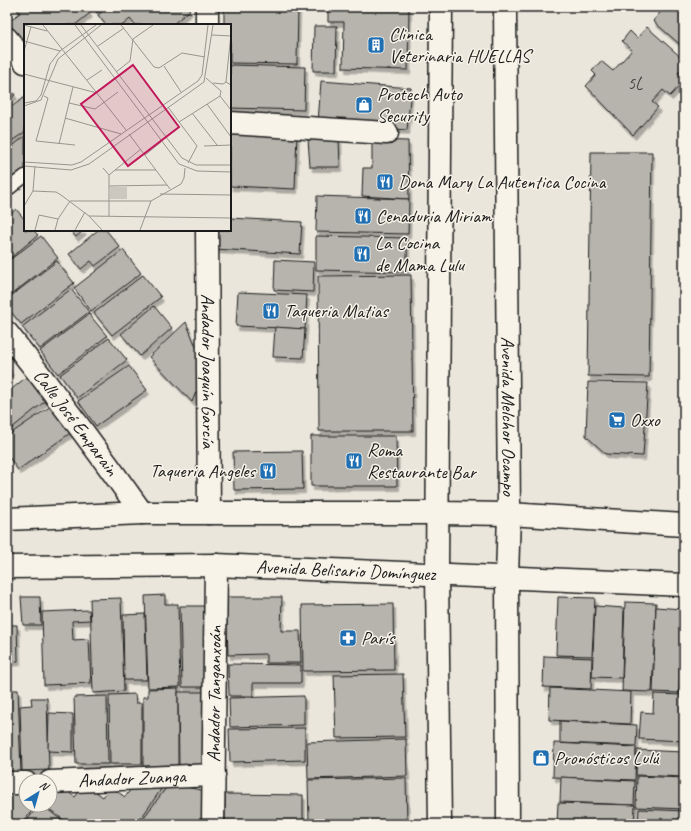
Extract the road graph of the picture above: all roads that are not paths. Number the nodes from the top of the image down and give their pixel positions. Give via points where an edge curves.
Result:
1 (207, 7) edge
2 (441, 7) edge
3 (505, 7) edge
4 (207, 24) edge
5 (7, 40) edge
6 (24, 61) edge
7 (231, 123) edge
8 (387, 133) dead end
9 (24, 177) edge
10 (7, 190) edge
11 (207, 231) edge
12 (7, 333) edge
13 (142, 513) junction
14 (209, 513) junction
15 (439, 513) junction
16 (509, 514) junction
17 (7, 519) edge
18 (684, 525) edge
19 (216, 564) junction
20 (7, 566) edge
21 (437, 574) junction
22 (506, 577) junction
23 (684, 585) edge
24 (214, 775) junction
25 (58, 782) edge
26 (18, 783) edge
27 (7, 784) edge
28 (213, 824) edge
29 (440, 824) edge
30 (508, 824) edge

1 - 4 street
2 - 15 street
3 - 16 street, Avenida Melchor Ocampo
5 - 6 street
7 - 8 street
9 - 10 lane
11 - 14 street, Andador Joaquín García
12 - 13 street, Calle José Emparain via 60,399
13 - 14 street
13 - 17 street
14 - 15 street
15 - 16 street
15 - 21 street
16 - 18 street
16 - 22 street, Avenida Melchor Ocampo
19 - 20 street, Avenida Belisario Domínguez
19 - 21 street, Avenida Belisario Domínguez
19 - 24 street, Andador Tanganxoán
21 - 22 street, Avenida Belisario Domínguez
21 - 29 street
22 - 23 street, Avenida Belisario Domínguez
22 - 30 street, Avenida Melchor Ocampo
24 - 25 street, Andador Zuanga
24 - 28 street, Andador Tanganxoán
26 - 27 street

